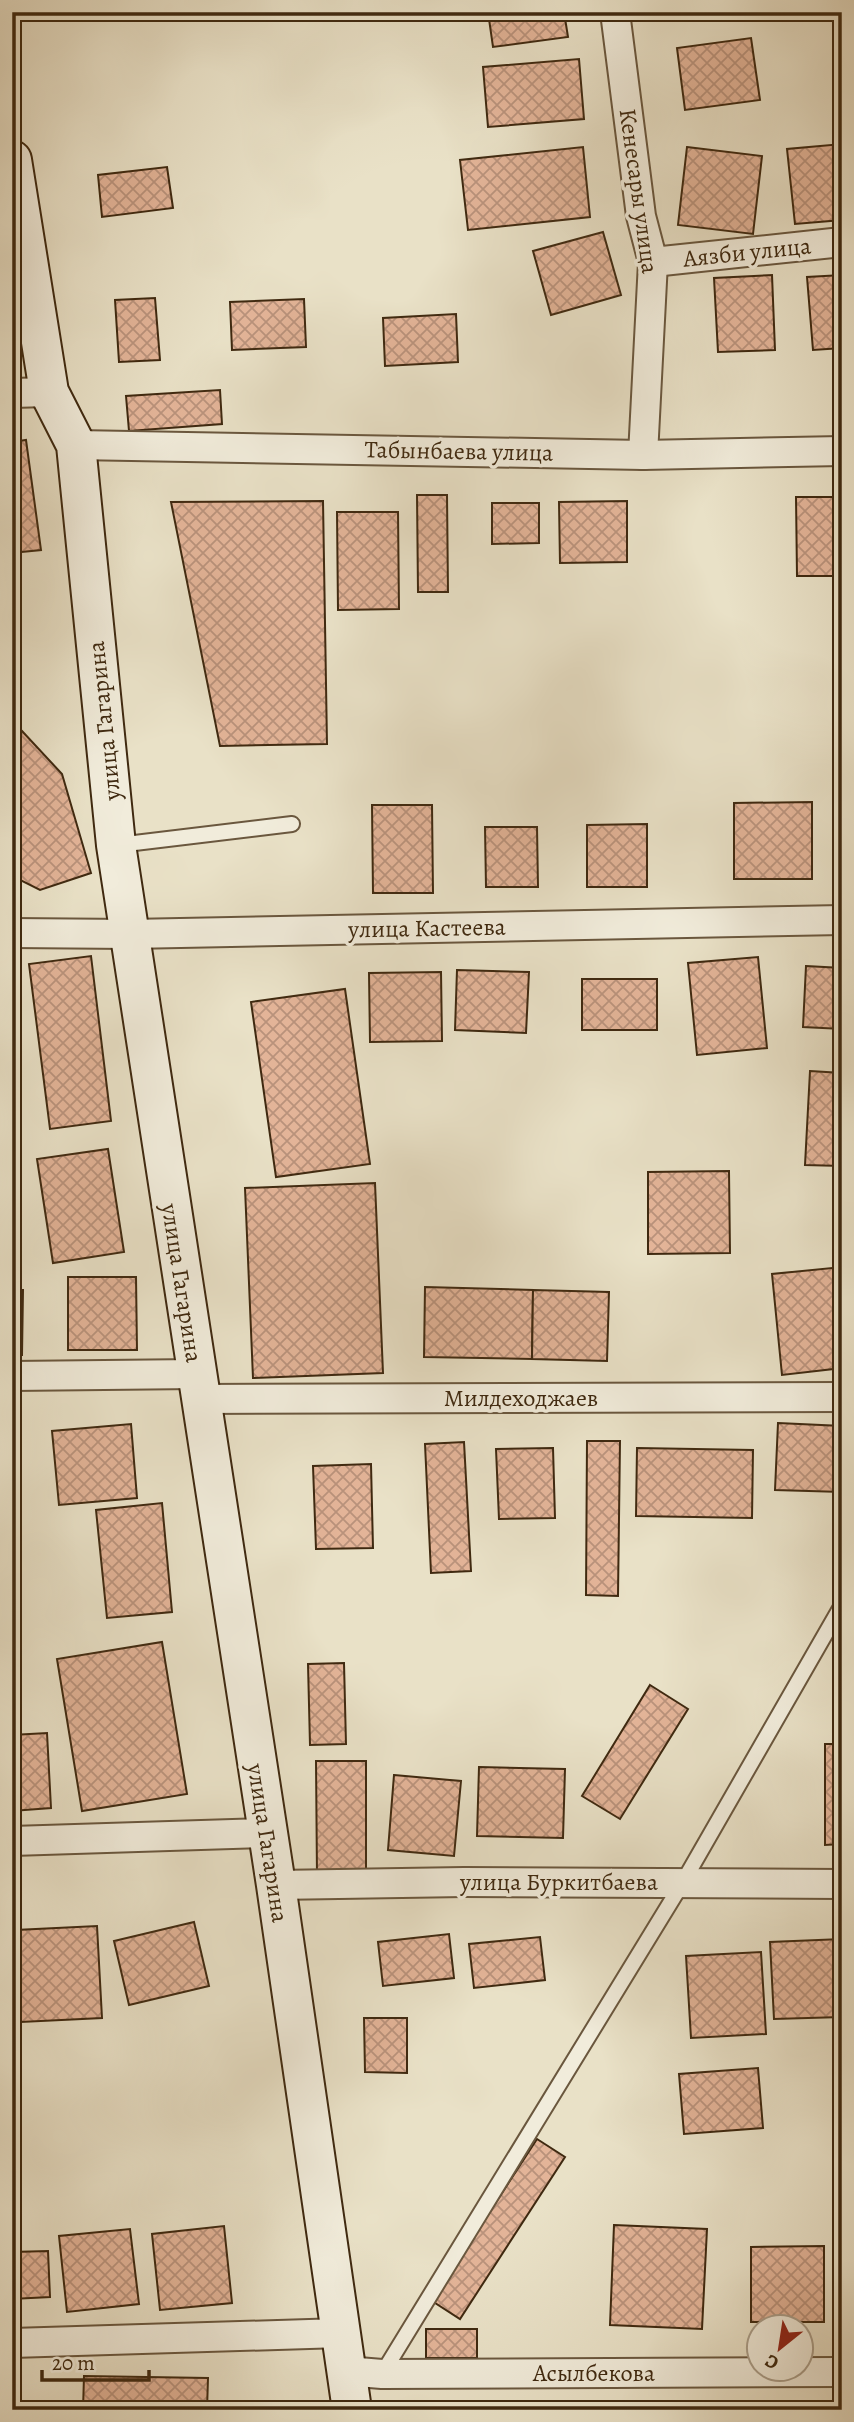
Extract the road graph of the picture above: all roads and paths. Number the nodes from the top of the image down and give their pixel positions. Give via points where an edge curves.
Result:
1 (615, 12) edge
2 (12, 160) edge
3 (842, 242) edge
4 (653, 262) junction
5 (30, 393) edge
6 (76, 445) junction
7 (842, 452) edge
8 (643, 455) junction
9 (292, 824) dead end
10 (116, 845) junction
11 (842, 920) edge
12 (12, 933) edge
13 (130, 934) junction
14 (12, 1376) edge
15 (198, 1387) junction
16 (842, 1397) edge
17 (842, 1605) edge
18 (265, 1833) junction
19 (12, 1841) edge
20 (683, 1882) junction
21 (842, 1884) edge
22 (276, 1885) junction
23 (341, 2333) junction
24 (12, 2343) edge
25 (842, 2372) edge
26 (364, 2373) junction
27 (352, 2410) edge

1 - 4 street, Кенесары улица via 640,216
2 - 5 main road, улица Гагарина
3 - 4 street, Аязби улица
4 - 8 street, Кенесары улица
5 - 6 main road, улица Гагарина
6 - 8 street, Табынбаева улица
6 - 10 main road, улица Гагарина
7 - 8 street, Табынбаева улица
9 - 10 lane
10 - 13 main road, улица Гагарина
11 - 13 street, улица Кастеева
12 - 13 street, улица Кастеева
13 - 15 main road, улица Гагарина
14 - 15 street, Милдеходжаев
15 - 16 street, Милдеходжаев
15 - 18 main road, улица Гагарина
17 - 20 lane
18 - 19 street
18 - 22 main road, улица Гагарина
20 - 21 street, улица Буркитбаева
20 - 22 street, улица Буркитбаева
20 - 26 lane
22 - 23 main road, улица Гагарина
23 - 24 street
23 - 26 main road, улица Гагарина
25 - 26 street, Асылбекова
26 - 27 main road, улица Гагарина

